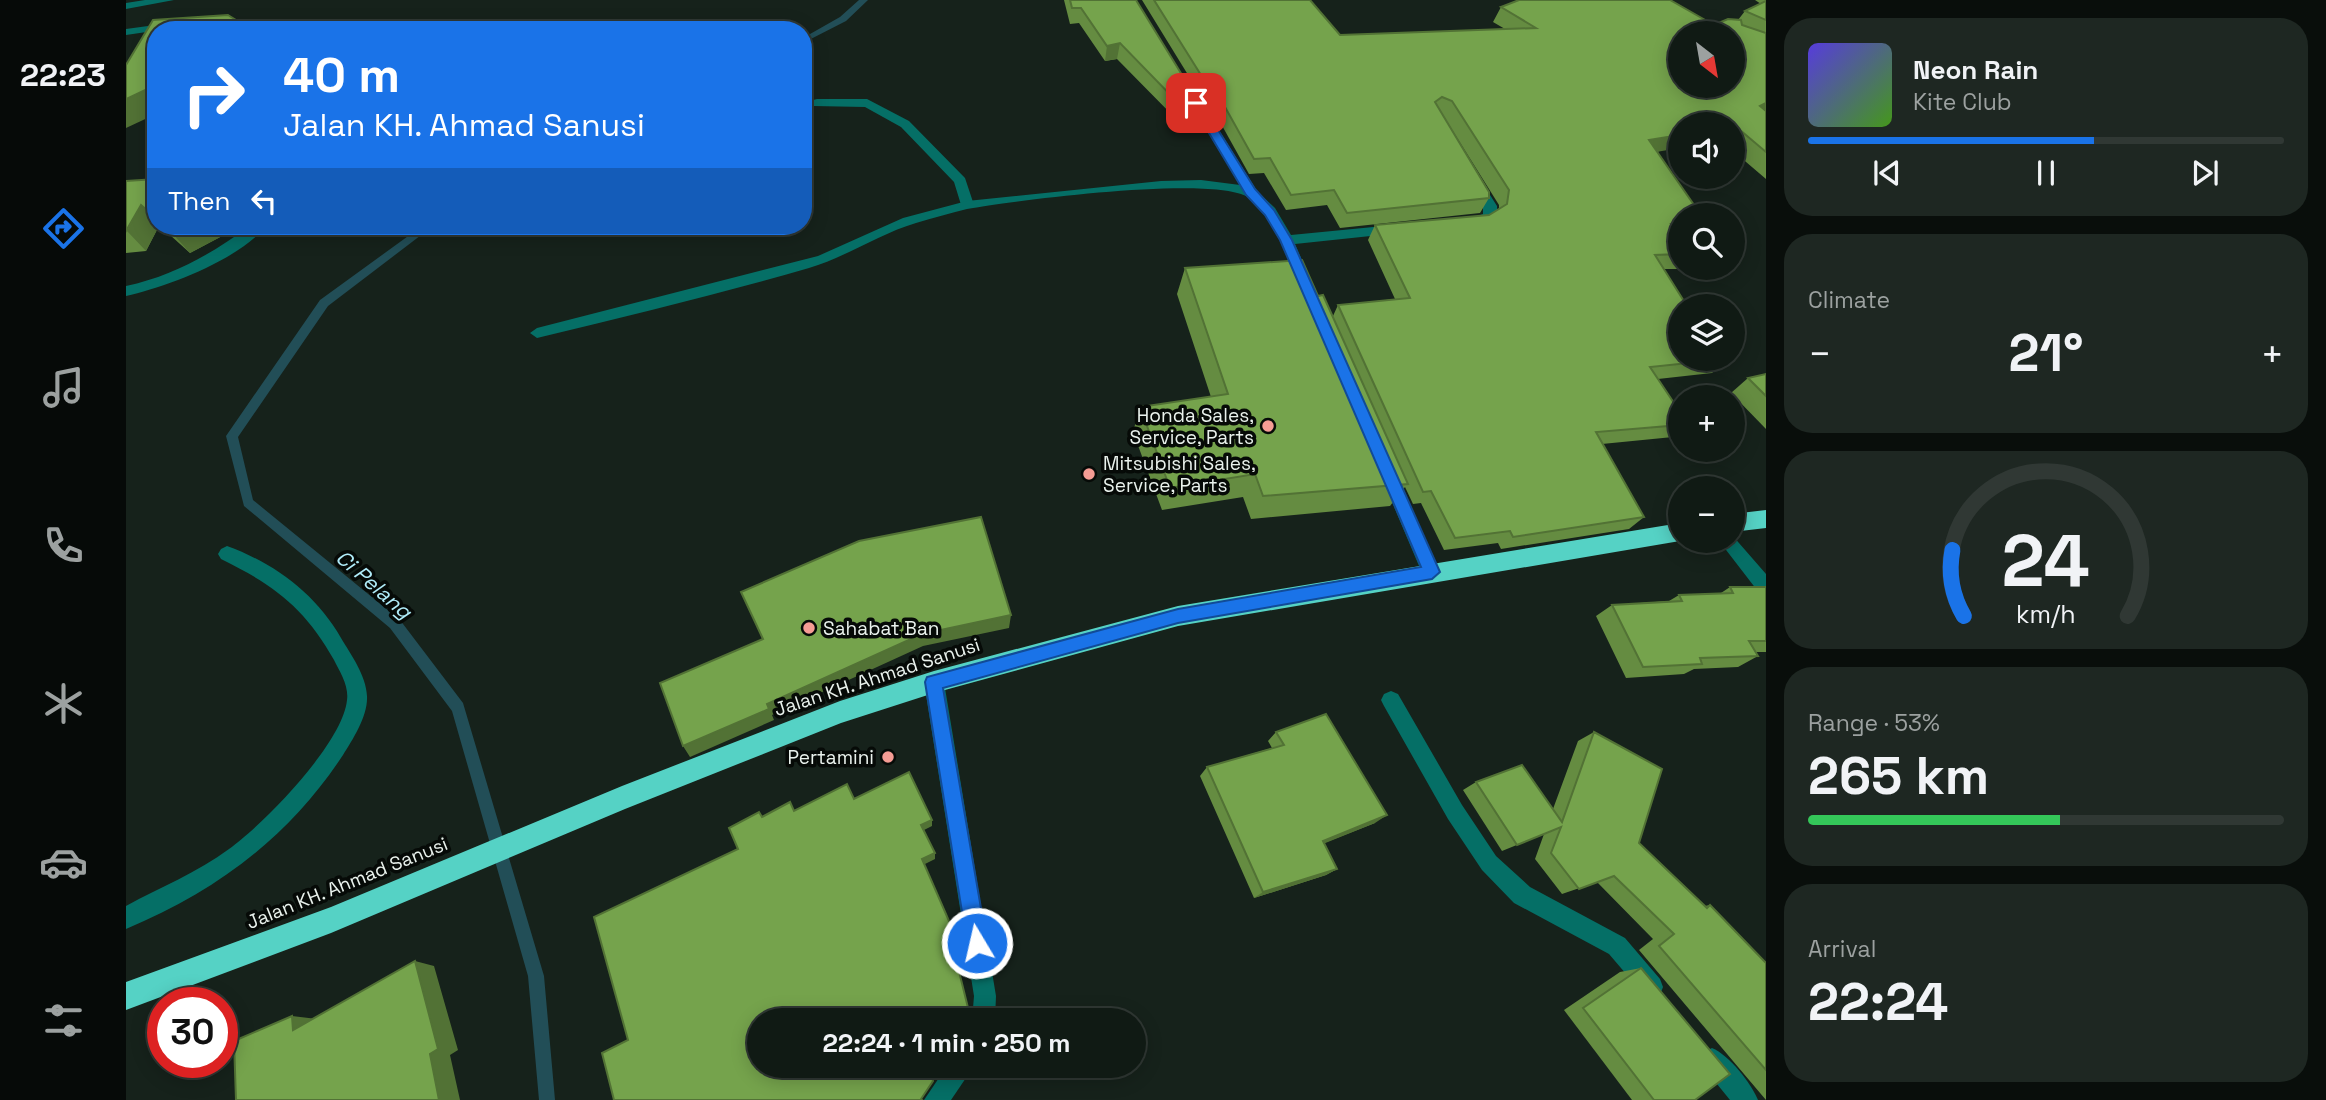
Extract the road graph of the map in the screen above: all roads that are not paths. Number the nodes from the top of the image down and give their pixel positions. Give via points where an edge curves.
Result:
1 (168, 0) edge
2 (126, 6) edge
3 (147, 29) edge
4 (126, 32) edge
5 (1183, 81) edge
6 (817, 103) dead end
7 (1468, 172) edge
8 (1251, 192) junction
9 (967, 205) junction
10 (1454, 225) edge
11 (1415, 228) edge
12 (247, 235) edge
13 (1286, 240) junction
14 (126, 291) edge
15 (1308, 291) edge
16 (537, 333) dead end
17 (1381, 457) edge
18 (1766, 519) edge
19 (1745, 521) edge
20 (1668, 534) edge
21 (1739, 553) edge
22 (227, 554) dead end
23 (1432, 572) junction
24 (1766, 587) edge
25 (934, 682) junction
26 (1391, 700) dead end
27 (126, 918) edge
28 (126, 996) edge
29 (1662, 999) edge
30 (984, 1008) edge
31 (1695, 1039) edge
32 (953, 1078) edge
33 (936, 1100) edge
34 (1746, 1100) edge

1 - 2 street
3 - 4 street
5 - 8 street
6 - 9 street via 867,103 905,124 960,181
7 - 10 street via 1490,206 1490,216
8 - 9 street via 1214,184 1164,186
8 - 13 street via 1270,212
9 - 16 street via 908,221 860,244 785,270
11 - 13 street
12 - 14 street via 178,278
13 - 15 street
17 - 23 street
18 - 19 highway
20 - 23 highway, Jalan KH. Ahmad Sanusi
21 - 24 street
22 - 27 street via 278,578 320,617 351,674 357,701 337,749 285,811 238,856
23 - 25 highway, Jalan KH. Ahmad Sanusi via 1178,616
25 - 28 highway, Jalan KH. Ahmad Sanusi via 840,712 331,920
25 - 30 street
26 - 29 street via 1489,863 1522,895 1617,946
31 - 34 street
32 - 33 street

